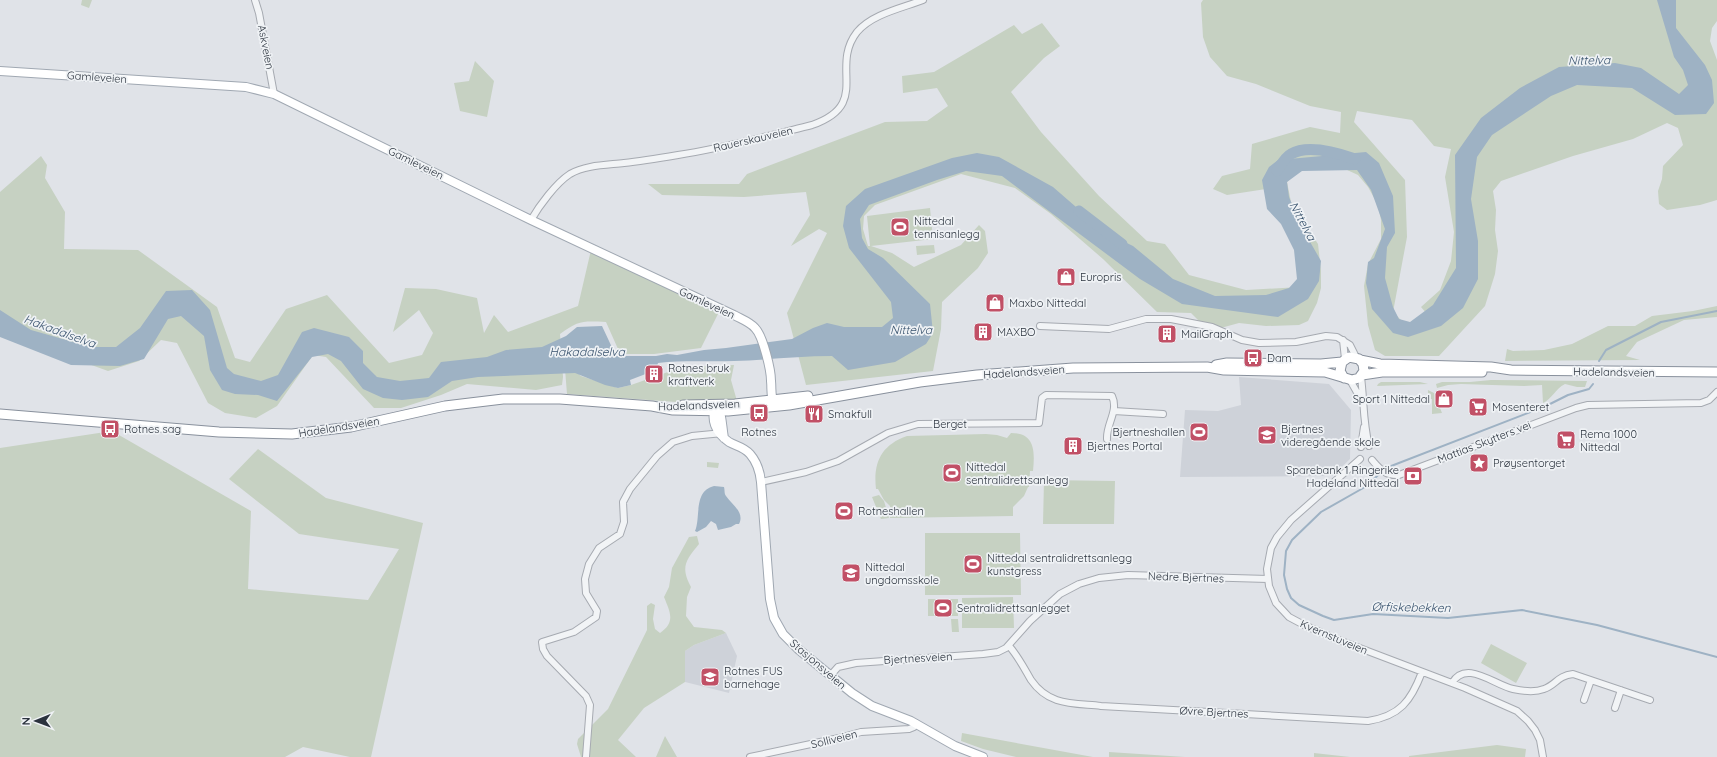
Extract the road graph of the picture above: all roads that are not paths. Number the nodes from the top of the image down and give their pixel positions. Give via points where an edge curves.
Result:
1 (255, 0) edge
2 (922, 0) edge
3 (0, 71) edge
4 (274, 94) junction
5 (531, 220) junction
6 (1040, 326) dead end
7 (1343, 340) junction
8 (1358, 359) junction
9 (1344, 360) junction
10 (1207, 367) junction
11 (1511, 370) junction
12 (1717, 372) edge
13 (1361, 376) junction
14 (1347, 379) junction
15 (1717, 392) edge
16 (776, 402) junction
17 (1363, 403) junction
18 (718, 409) junction
19 (1114, 411) junction
20 (0, 414) edge
21 (1163, 414) dead end
22 (1364, 426) junction
23 (722, 434) junction
24 (1107, 439) dead end
25 (1369, 446) dead end
26 (1361, 447) dead end
27 (1360, 460) dead end
28 (1372, 460) dead end
29 (762, 482) junction
30 (1268, 579) junction
31 (1009, 646) junction
32 (1422, 672) junction
33 (830, 676) junction
34 (1591, 680) junction
35 (1452, 683) junction
36 (1621, 690) junction
37 (1584, 700) dead end
38 (1650, 700) dead end
39 (1615, 708) dead end
40 (916, 723) junction
41 (586, 757) edge
42 (750, 757) edge
43 (983, 757) edge
44 (1543, 757) edge

1 - 4 street, Askveien
2 - 5 street, Rauerskauveien via 881,16 858,31 847,57 844,101 840,109 829,118 812,125 717,148 577,171 558,185
3 - 4 main road, Gamleveien via 246,87
4 - 5 main road, Gamleveien
5 - 16 main road, Gamleveien via 753,326 758,332 771,380 776,388
6 - 7 street via 1109,329 1146,319 1164,319 1212,327 1242,340 1259,344 1296,342 1330,336
7 - 8 street via 1350,344
7 - 9 street
8 - 9 highway via 1349,357
8 - 11 highway, Hadelandsveien via 1380,364 1491,366
8 - 13 highway via 1364,366
9 - 10 highway, Hadelandsveien via 1322,364 1227,364
9 - 14 highway via 1340,372
10 - 14 highway, Hadelandsveien via 1224,370 1320,372
10 - 16 highway, Hadelandsveien via 1033,370
11 - 12 highway, Hadelandsveien
11 - 13 highway, Hadelandsveien via 1376,372
13 - 14 highway via 1354,380
13 - 17 street
14 - 17 street
15 - 28 street, Mattias Skytters vei via 1709,400 1698,403 1581,406 1396,475 1387,474
16 - 18 highway, Hadelandsveien
17 - 22 street
18 - 20 highway, Hadelandsveien via 560,399 496,400 438,407 341,429 274,435
18 - 23 main road via 714,425
19 - 21 street
19 - 24 street
19 - 29 street, Berget via 1112,396 1046,395 1042,398 1039,423 918,424 888,433 838,461 806,472
22 - 25 street
22 - 26 street
23 - 29 main road, Stasjonsveien via 751,454 758,465
23 - 41 street via 678,439 657,456 625,497 622,510 623,528 620,534 599,548 588,564 586,593 597,611 596,617 574,632 542,642 548,656 586,696 590,705
27 - 30 street, Kvernstuveien via 1279,533 1269,555
29 - 33 main road, Stasjonsveien via 769,591 774,618 783,634
30 - 31 street, Nedre Bjertnes via 1133,575 1099,578 1072,587 1054,598
30 - 32 street, Kvernstuveien via 1276,603 1292,619
31 - 32 street, Øvre Bjertnes via 1034,684 1049,698 1109,706 1368,721 1388,716 1405,705 1412,696
31 - 33 street, Bjertnesveien via 1002,651 989,654 852,663 838,667
32 - 35 street, Kvernstuveien
33 - 40 main road, Stasjonsveien via 865,702
34 - 35 street via 1573,674 1565,675 1543,689 1528,691 1512,689 1466,672
34 - 36 street
34 - 37 street
35 - 44 street, Kvernstuveien via 1520,713 1535,730
36 - 38 street
36 - 39 street
40 - 42 street, Solliveien via 910,729 861,732
40 - 43 main road, Stasjonsveien via 955,746

